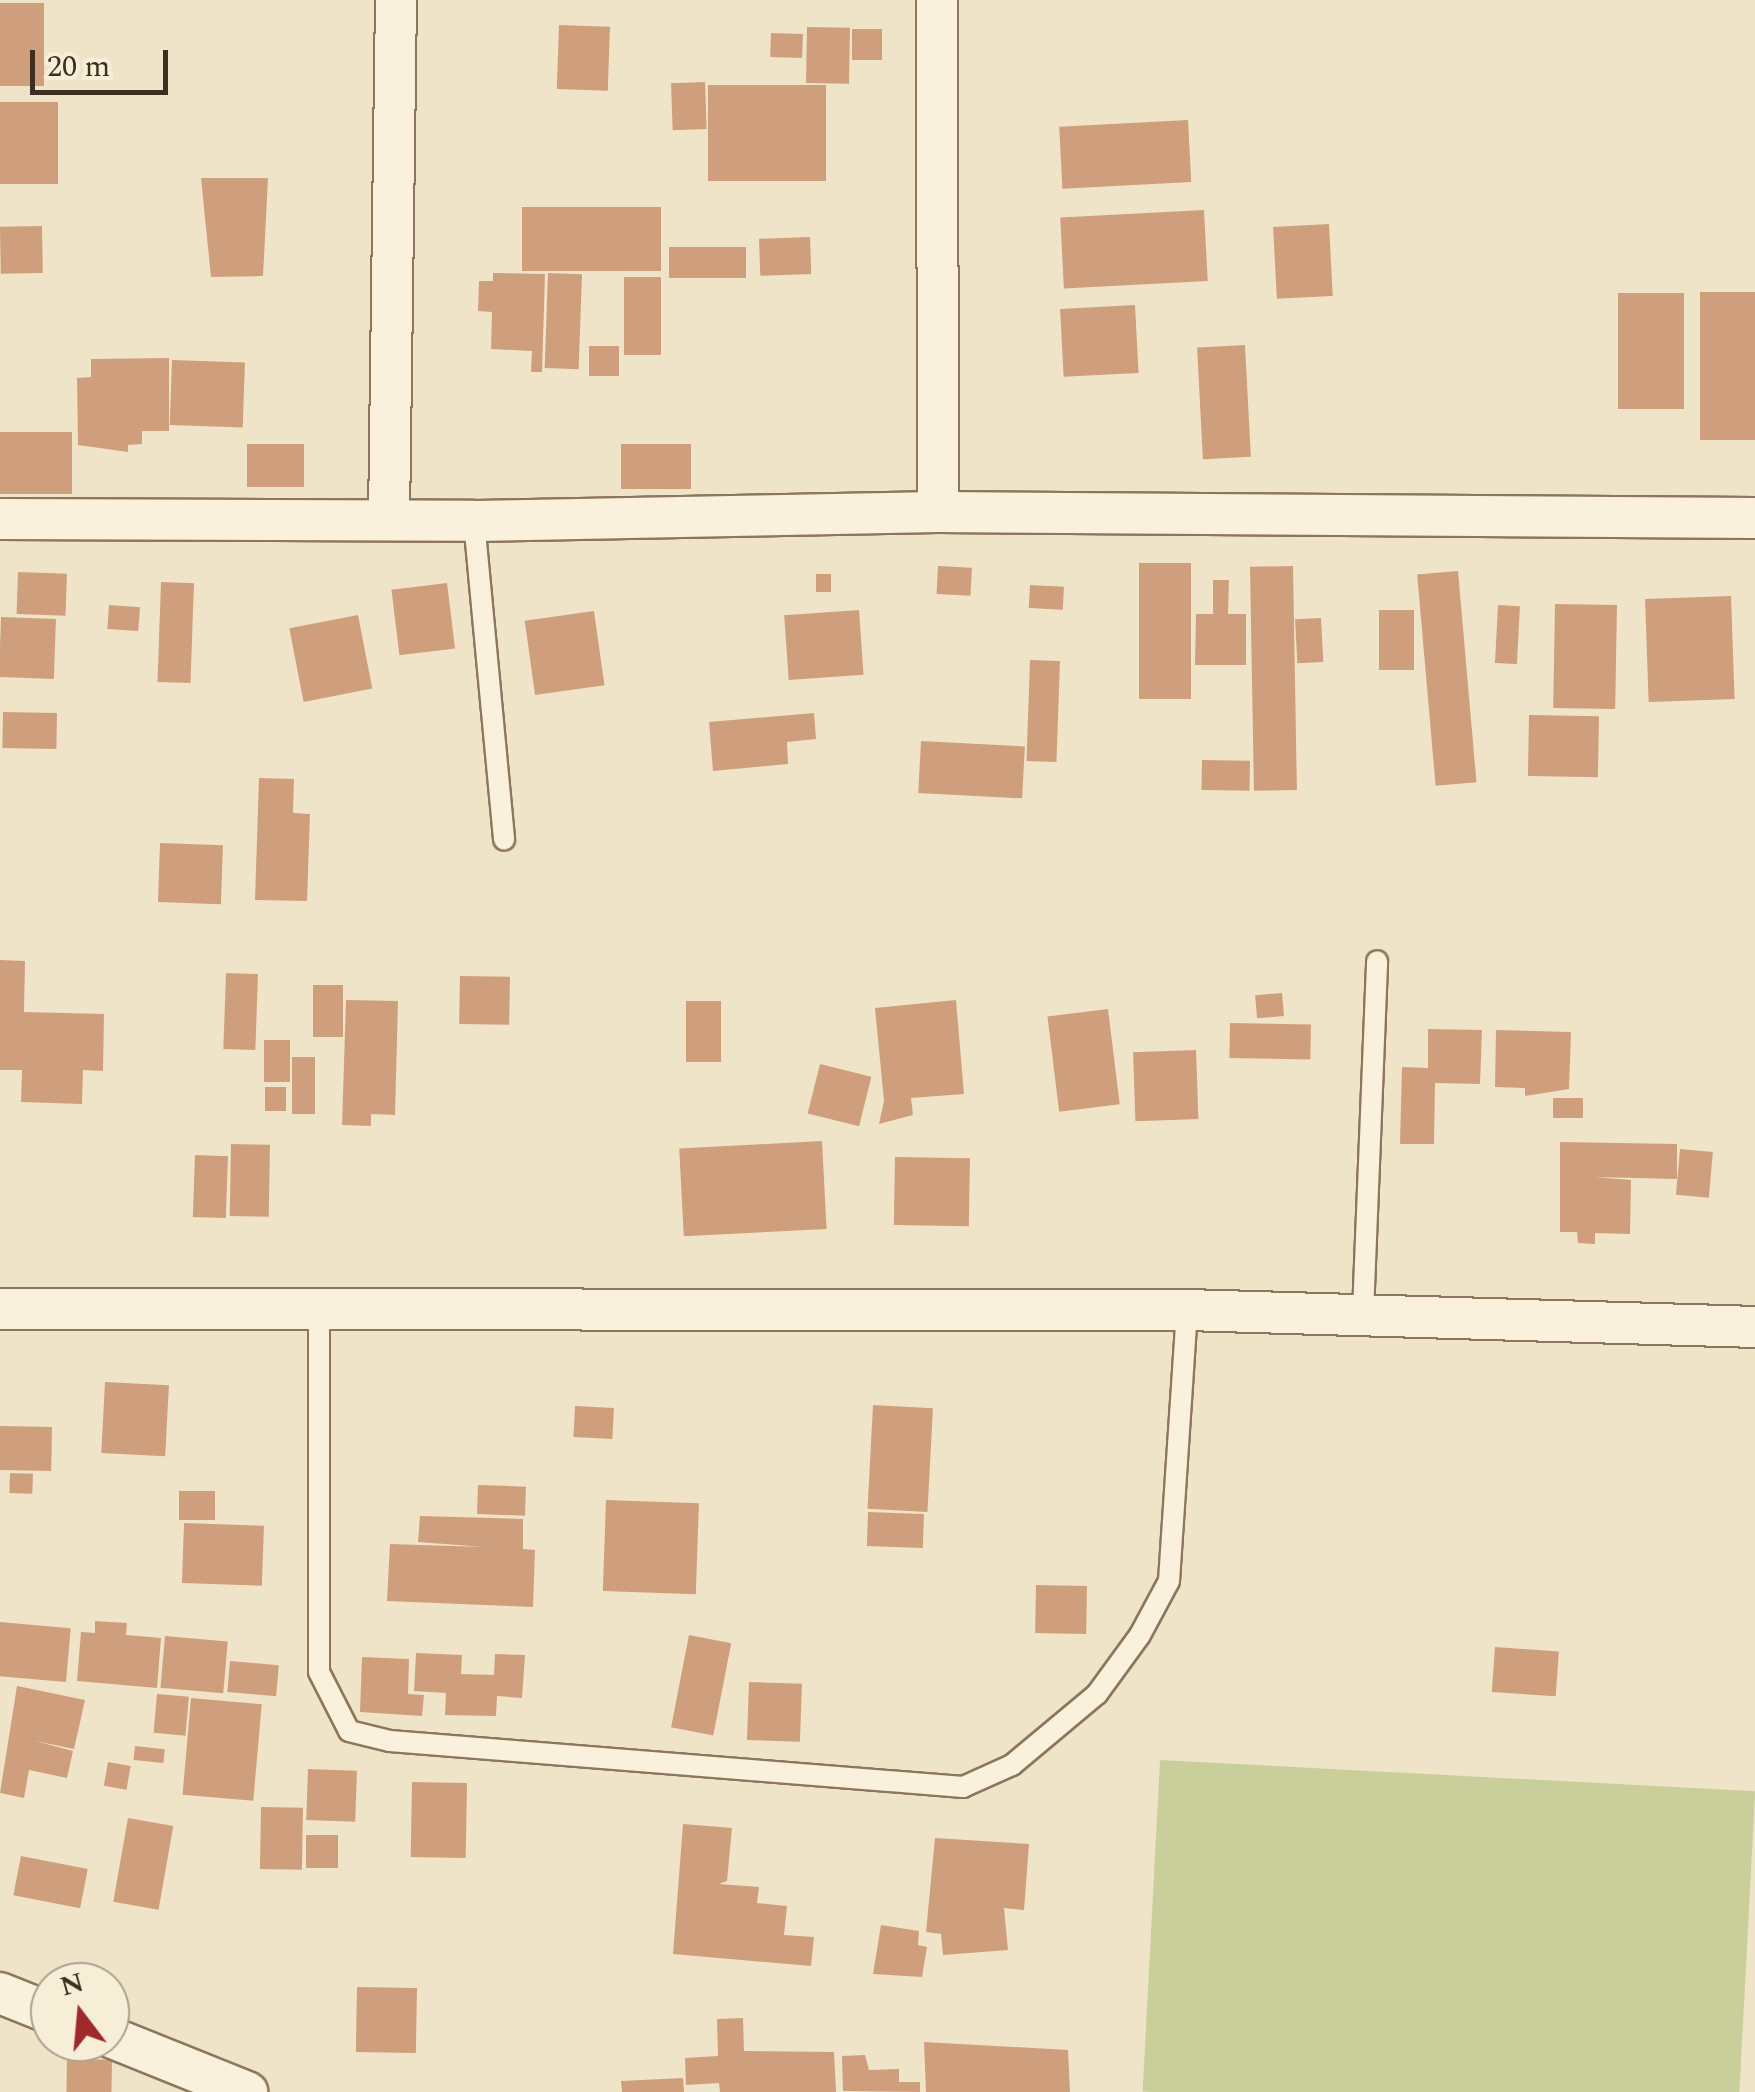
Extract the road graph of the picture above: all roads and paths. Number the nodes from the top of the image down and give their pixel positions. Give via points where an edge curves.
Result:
1 (396, 0) edge
2 (938, 0) edge
3 (938, 512) junction
4 (1755, 518) edge
5 (0, 519) edge
6 (389, 519) junction
7 (474, 521) junction
8 (504, 840) dead end
9 (1377, 961) dead end
10 (0, 1309) edge
11 (1187, 1310) junction
12 (318, 1311) junction
13 (1363, 1313) junction
14 (1755, 1327) edge
15 (0, 1993) edge
16 (30, 2005) edge
17 (130, 2045) edge
18 (246, 2092) edge

1 - 6 street
2 - 3 street
3 - 4 street
3 - 7 street
5 - 6 street
6 - 7 street
7 - 8 lane
9 - 13 lane
10 - 12 street
11 - 12 street
11 - 12 lane via 1169,1581 1140,1636 1097,1694 1012,1764 963,1788 390,1741 349,1731 318,1672
11 - 13 street
13 - 14 street
15 - 16 street
17 - 18 street

